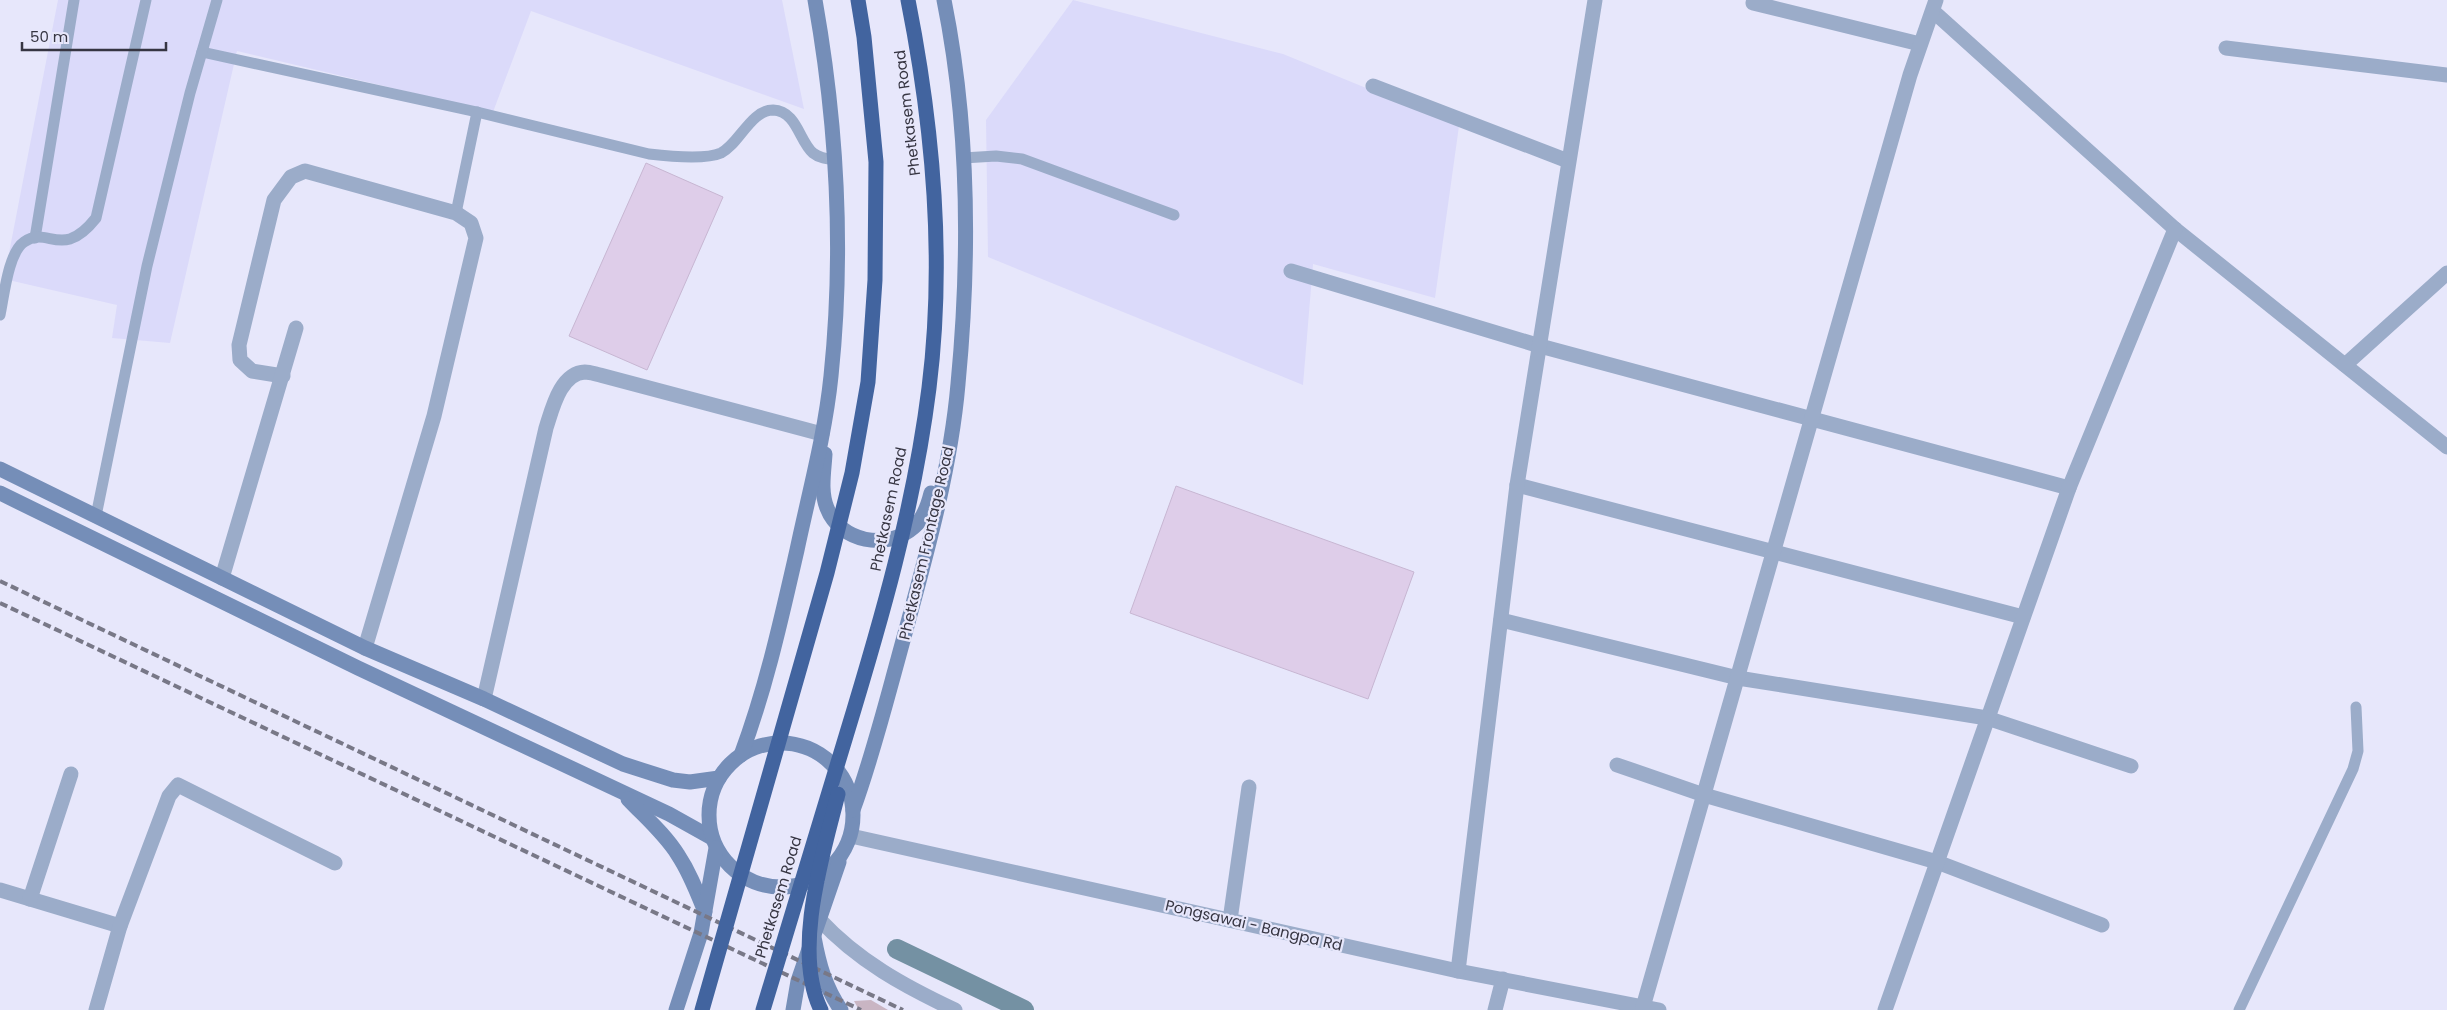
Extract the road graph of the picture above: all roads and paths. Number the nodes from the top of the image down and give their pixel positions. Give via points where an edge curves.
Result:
1 (74, 0) edge
2 (146, 0) edge
3 (217, 0) edge
4 (815, 0) edge
5 (858, 0) edge
6 (908, 0) edge
7 (944, 0) edge
8 (1595, 0) edge
9 (1753, 3) dead end
10 (1935, 6) edge
11 (1920, 44) junction
12 (2226, 48) dead end
13 (202, 52) junction
14 (2447, 75) edge
15 (1373, 86) dead end
16 (477, 112) junction
17 (963, 158) junction
18 (834, 160) junction
19 (1568, 162) junction
20 (456, 213) junction
21 (1174, 215) dead end
22 (2175, 229) junction
23 (35, 238) junction
24 (1291, 271) dead end
25 (2447, 274) edge
26 (0, 315) edge
27 (296, 328) dead end
28 (1540, 346) junction
29 (2345, 365) junction
30 (283, 376) junction
31 (831, 378) junction
32 (958, 385) junction
33 (1813, 419) junction
34 (822, 434) junction
35 (2447, 446) edge
36 (0, 469) edge
37 (1517, 485) junction
38 (2069, 488) junction
39 (0, 493) edge
40 (96, 516) junction
41 (1774, 553) junction
42 (222, 578) junction
43 (888, 596) junction
44 (2023, 617) junction
45 (1501, 620) junction
46 (365, 648) junction
47 (1738, 678) junction
48 (484, 699) junction
49 (2356, 708) dead end
50 (1988, 718) junction
51 (741, 755) junction
52 (1617, 765) dead end
53 (2131, 766) dead end
54 (71, 774) dead end
55 (719, 778) junction
56 (1249, 787) dead end
57 (622, 794) junction
58 (1704, 795) junction
59 (854, 810) junction
60 (851, 836) junction
61 (714, 843) junction
62 (841, 856) junction
63 (1937, 862) junction
64 (335, 863) dead end
65 (0, 890) edge
66 (30, 900) junction
67 (705, 912) junction
68 (819, 919) junction
69 (1230, 920) junction
70 (2102, 925) dead end
71 (120, 926) junction
72 (814, 936) junction
73 (1458, 971) junction
74 (1503, 979) junction
75 (1643, 1007) junction
76 (96, 1010) edge
77 (676, 1010) edge
78 (702, 1010) edge
79 (763, 1010) edge
80 (793, 1010) edge
81 (821, 1010) edge
82 (841, 1010) edge
83 (955, 1010) edge
84 (1494, 1010) edge
85 (1659, 1010) edge
86 (1885, 1010) edge
87 (2238, 1010) edge

1 - 23 lane
2 - 23 lane via 96,218 85,232 74,239
3 - 13 lane
4 - 18 main road via 834,127
5 - 78 highway, bridge via 876,162 875,280 868,382 852,473 827,573
6 - 43 highway, Phetkasem Road, bridge via 921,65 931,154 937,256 929,387 909,508
7 - 17 main road, Phetkasem Frontage Road via 956,58
8 - 19 street
9 - 11 street
10 - 11 street
10 - 22 street
11 - 33 street
12 - 14 street
13 - 16 lane
13 - 40 lane via 146,266
15 - 19 street
16 - 18 lane via 648,154 670,156 719,154 764,112 774,110 788,115 812,153
16 - 20 lane
17 - 21 lane via 996,156 1022,159
17 - 32 main road, Phetkasem Frontage Road via 965,251
18 - 31 main road via 838,301
19 - 28 street
20 - 30 street via 304,171 291,177 274,200 239,344 240,360 252,371
20 - 46 street via 471,224 476,238 434,416
22 - 29 street
22 - 38 street
23 - 26 lane via 23,242 12,261
24 - 28 street
25 - 29 street
27 - 30 street
28 - 33 street
28 - 37 street
29 - 35 street
30 - 42 street
31 - 32 main road via 823,493 827,508 848,533 863,540 881,542 899,537 914,527 925,512
31 - 34 main road
32 - 59 main road, Phetkasem Frontage Road via 942,487 866,776
33 - 38 street
33 - 41 street
34 - 48 street via 600,375 584,372 569,379 558,395 546,428
34 - 51 main road via 772,661
36 - 40 main road
37 - 41 street
37 - 45 street
38 - 44 street
39 - 57 main road
40 - 42 main road
41 - 44 street
41 - 47 street
42 - 46 main road
43 - 79 highway, Phetkasem Road, bridge
43 - 81 highway, bridge via 820,863 810,923 810,972
44 - 50 street
45 - 47 street
45 - 73 street
46 - 48 main road
47 - 50 street
47 - 58 street
48 - 55 main road via 654,775 690,782
49 - 87 lane via 2358,751 2353,769
50 - 53 street
50 - 63 street
51 - 55 main road
51 - 59 main road via 764,745 789,743 813,750 834,765 848,786
52 - 58 street
54 - 66 street
55 - 61 main road via 709,811
56 - 69 street
57 - 61 main road via 669,814
57 - 67 main road via 678,854
58 - 63 street
58 - 75 street
59 - 60 main road
60 - 62 main road
60 - 69 street, Pongsawai - Bangpa Rd
61 - 62 main road via 728,865 745,879 765,886 787,888 808,883 826,872
61 - 67 main road
62 - 68 main road
63 - 70 street
63 - 86 street
64 - 71 street via 178,785 169,796
65 - 66 street
66 - 71 street
67 - 77 main road
68 - 72 main road
68 - 83 street via 863,960 912,990
69 - 73 street, Pongsawai - Bangpa Rd
71 - 76 street
72 - 80 main road via 798,980
72 - 82 main road via 821,972
73 - 74 street, Pongsawai - Bangpa Rd
74 - 75 street, Pongsawai - Bangpa Rd
74 - 84 street
75 - 85 street, Pongsawai - Bangpa Rd

